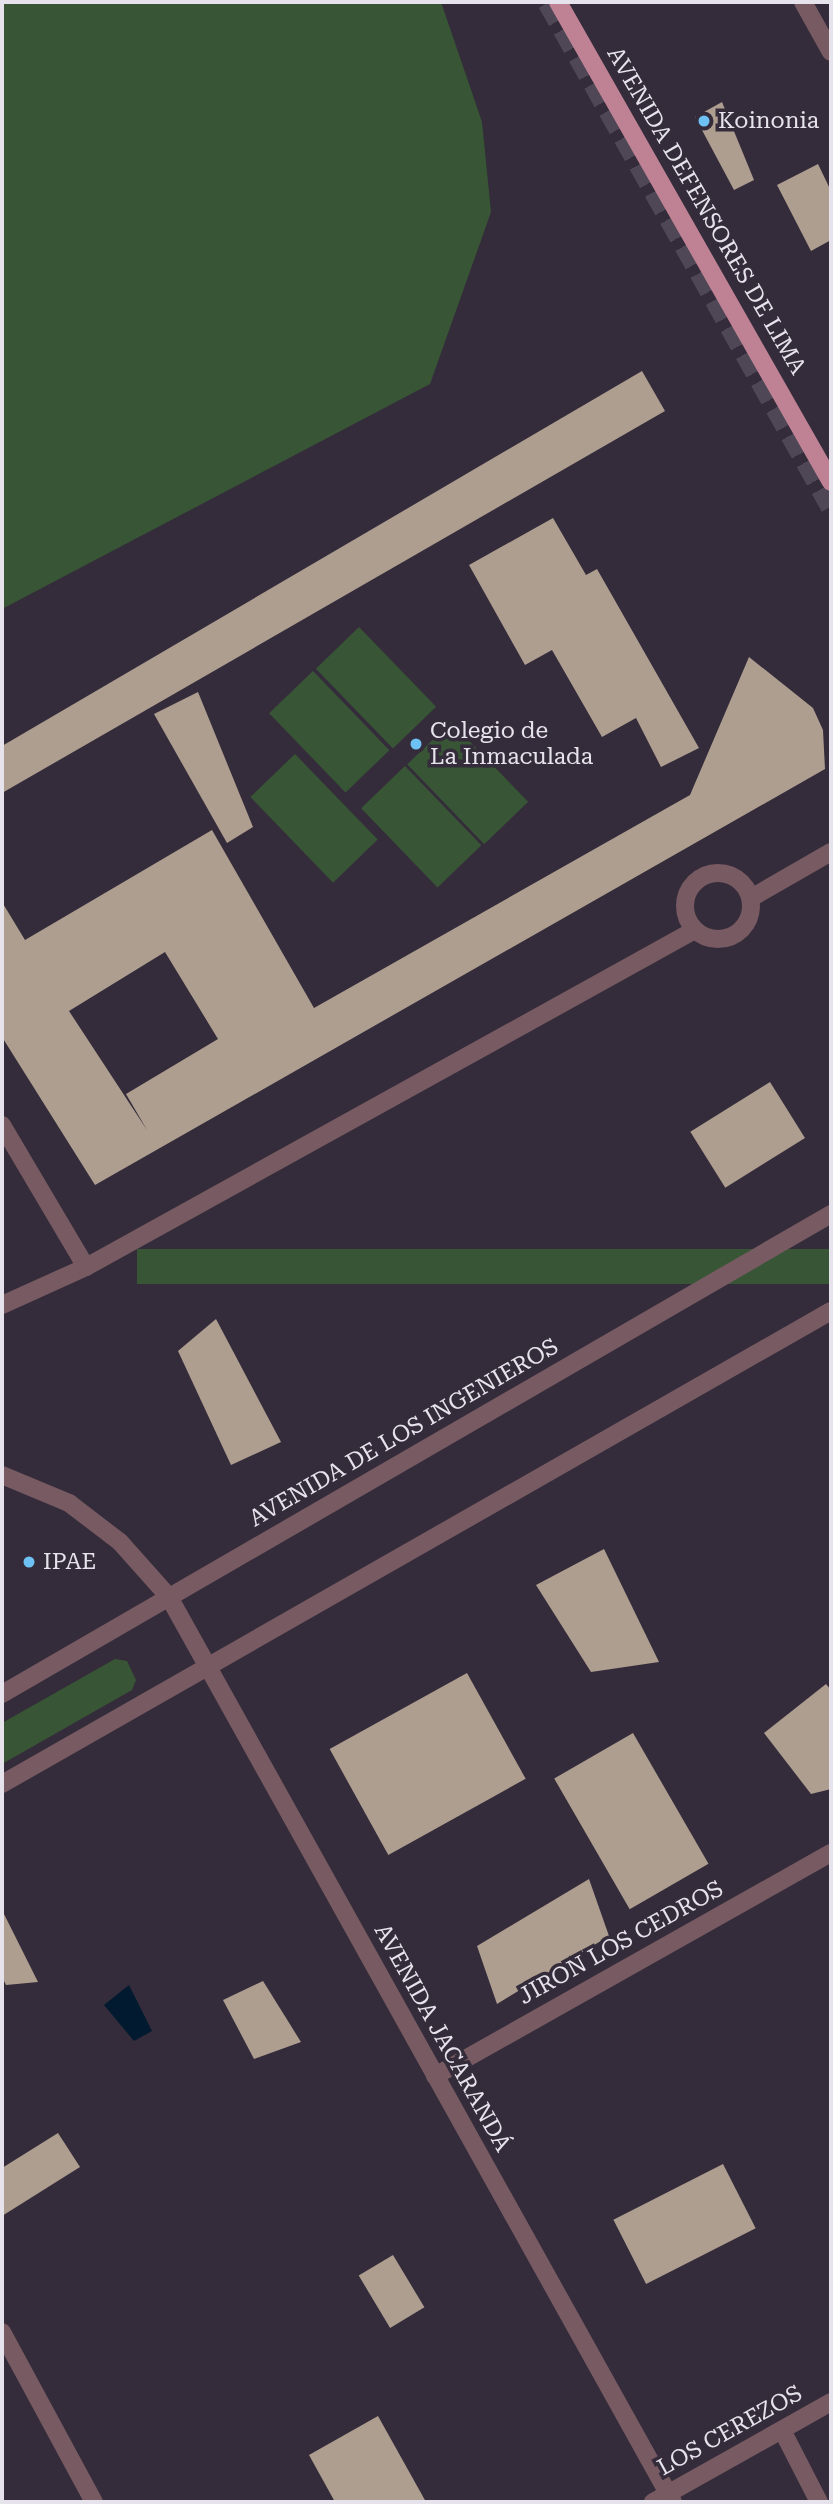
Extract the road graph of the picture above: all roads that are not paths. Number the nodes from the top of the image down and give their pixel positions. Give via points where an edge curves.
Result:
1 (558, 2) edge
2 (803, 2) edge
3 (831, 52) edge
4 (831, 482) edge
5 (831, 852) edge
6 (751, 898) junction
7 (695, 930) junction
8 (2, 1125) edge
9 (831, 1213) edge
10 (86, 1268) junction
11 (2, 1305) edge
12 (831, 1311) edge
13 (2, 1475) edge
14 (169, 1597) junction
15 (208, 1667) junction
16 (2, 1694) edge
17 (2, 1784) edge
18 (831, 1853) edge
19 (435, 2076) junction
20 (4, 2339) edge
21 (831, 2402) edge
22 (782, 2430) junction
23 (665, 2500) edge
24 (94, 2502) edge
25 (819, 2502) edge

1 - 4 main road, AVENIDA DEFENSORES DE LIMA
2 - 3 street
5 - 6 street
6 - 7 street via 750,915 727,939 710,939
6 - 7 street via 731,876 701,877 685,902
7 - 10 street
8 - 10 street
9 - 14 street, AVENIDA DE LOS INGENIEROS
10 - 11 street
12 - 15 street
13 - 14 street, AVENIDA JACARANDÁ via 68,1503 120,1542
14 - 15 street, AVENIDA JACARANDÁ
14 - 16 street, AVENIDA DE LOS INGENIEROS
15 - 17 street
15 - 19 street, AVENIDA JACARANDÁ
18 - 19 street, JIRON LOS CEDROS
19 - 23 street, AVENIDA JACARANDÁ
20 - 24 street
21 - 22 street, LOS CEREZOS
22 - 23 street, LOS CEREZOS
22 - 25 street

